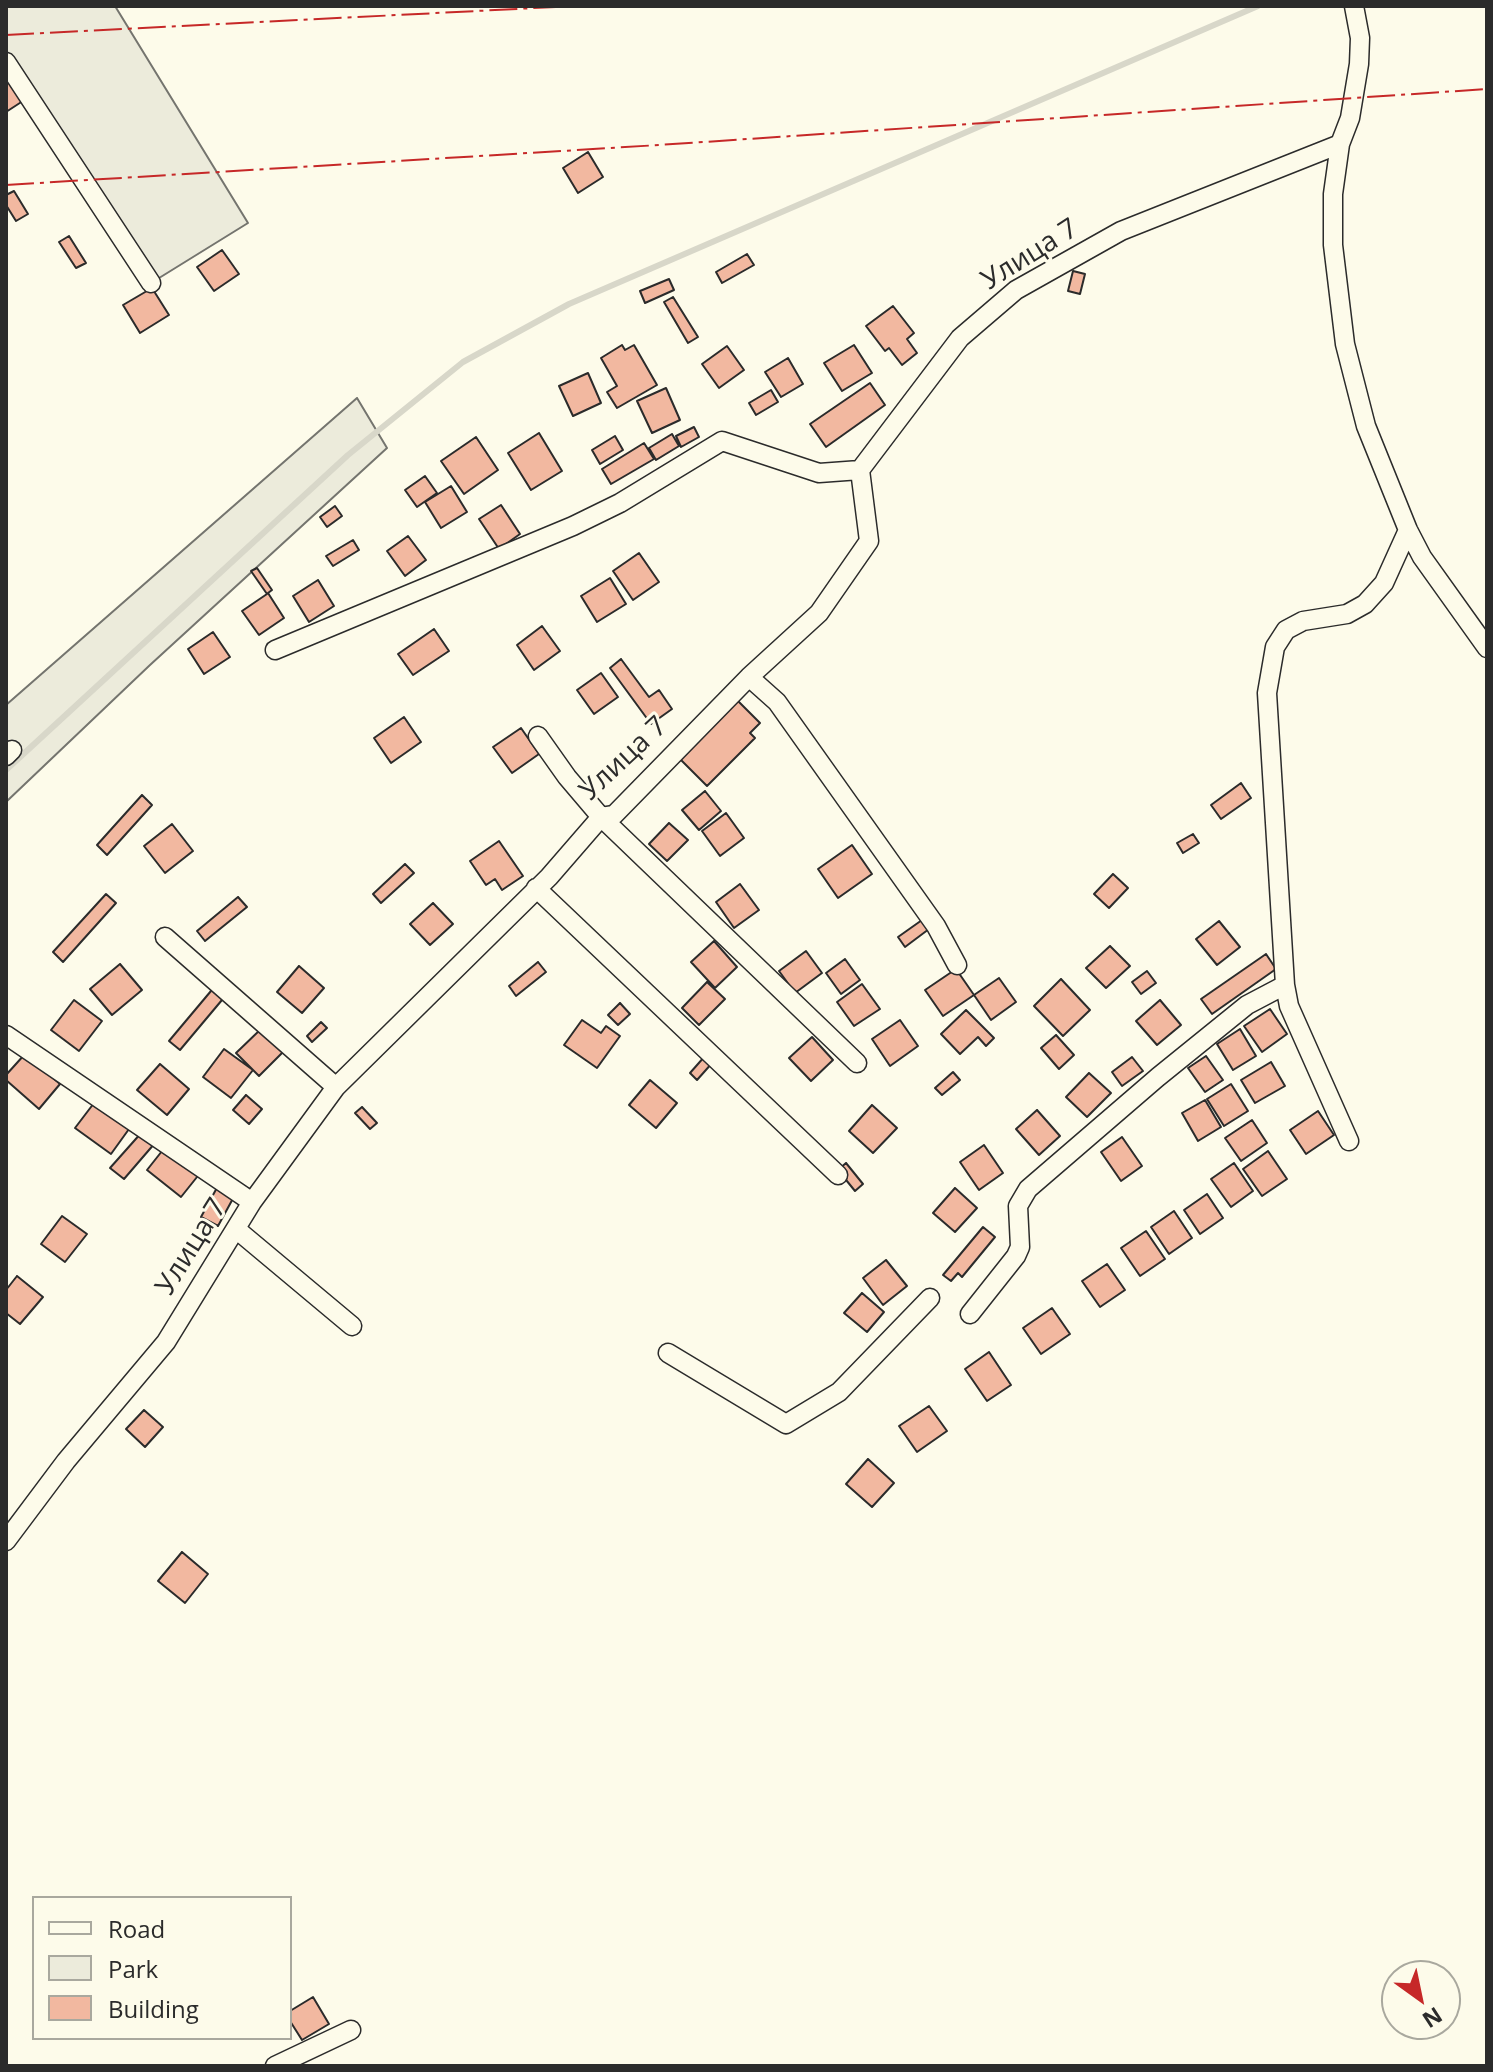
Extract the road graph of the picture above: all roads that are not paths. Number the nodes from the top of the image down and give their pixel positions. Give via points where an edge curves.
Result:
1 (1354, 6) edge
2 (6, 62) edge
3 (1340, 144) junction
4 (151, 283) dead end
5 (860, 470) junction
6 (1408, 530) junction
7 (1487, 648) edge
8 (275, 650) dead end
9 (749, 677) junction
10 (538, 736) dead end
11 (601, 817) junction
12 (536, 888) junction
13 (165, 937) dead end
14 (957, 965) dead end
15 (1285, 985) junction
16 (6, 1035) edge
17 (857, 1063) dead end
18 (336, 1087) junction
19 (1349, 1141) dead end
20 (838, 1175) dead end
21 (252, 1202) junction
22 (236, 1229) junction
23 (930, 1298) dead end
24 (970, 1314) dead end
25 (352, 1326) dead end
26 (668, 1353) dead end
27 (6, 1541) edge
28 (351, 2030) dead end
29 (275, 2066) edge

1 - 3 street via 1359,64
2 - 4 street
3 - 5 street, Улица 7 via 1121,231 1016,290 960,338
3 - 6 street via 1333,245 1345,344 1366,426
5 - 8 street via 819,473 722,441 573,526
5 - 9 street, Улица 7 via 869,541 819,613
6 - 7 street
6 - 15 street via 1376,594 1347,614 1303,621 1286,630 1275,647 1267,693
9 - 11 street, Улица 7 via 614,815
9 - 14 street via 777,702 936,926
10 - 11 street
11 - 12 street, Улица 7
11 - 17 street
12 - 18 street, Улица 7
12 - 20 street
13 - 18 street
15 - 19 street via 1289,1006
15 - 24 street via 1247,1005 1028,1189 1018,1206 1016,1256
16 - 21 street
18 - 21 street, Улица 7
21 - 22 street, Улица 7
22 - 25 street
22 - 27 street, Улица 7 via 166,1342
23 - 26 street via 839,1392 786,1424
28 - 29 street

